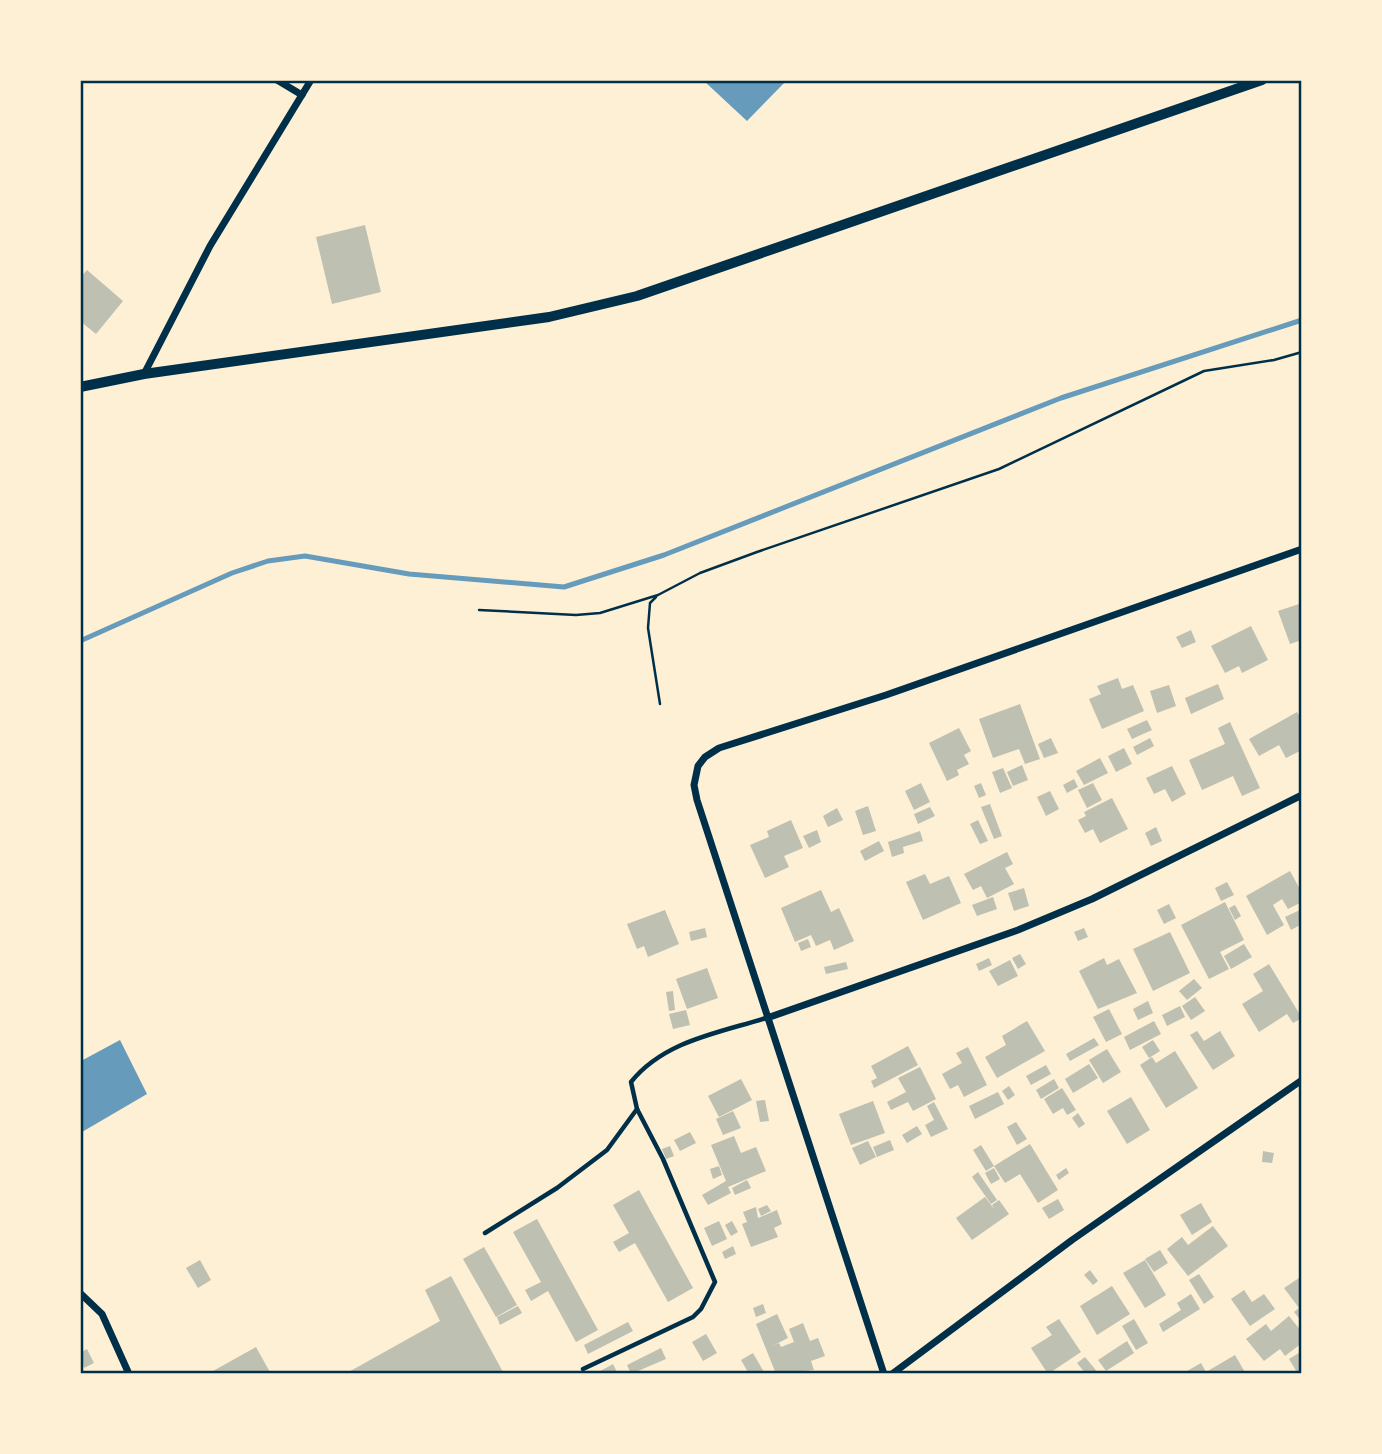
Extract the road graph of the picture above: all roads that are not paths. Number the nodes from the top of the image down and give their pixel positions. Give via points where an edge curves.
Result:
1 (277, 80) edge
2 (311, 80) edge
3 (1227, 80) edge
4 (1262, 80) edge
5 (1227, 93) junction
6 (302, 95) junction
7 (144, 374) junction
8 (80, 387) edge
9 (1301, 549) edge
10 (1301, 795) edge
11 (767, 1018) junction
12 (1301, 1080) edge
13 (637, 1109) junction
14 (485, 1233) dead end
15 (80, 1293) edge
16 (583, 1369) dead end
17 (129, 1374) edge
18 (884, 1374) edge
19 (892, 1374) edge

1 - 6 street
2 - 6 street
3 - 5 street
4 - 5 street
5 - 7 street via 637,296 549,317
6 - 7 street via 210,246
7 - 8 street
9 - 11 street via 886,695 719,748 705,757 694,785
10 - 11 street via 1055,914
11 - 13 lane via 676,1046 646,1063 631,1082
11 - 18 street
12 - 19 street via 1072,1240
13 - 14 lane via 607,1150
13 - 16 lane via 715,1282 693,1317
15 - 17 street via 102,1314

